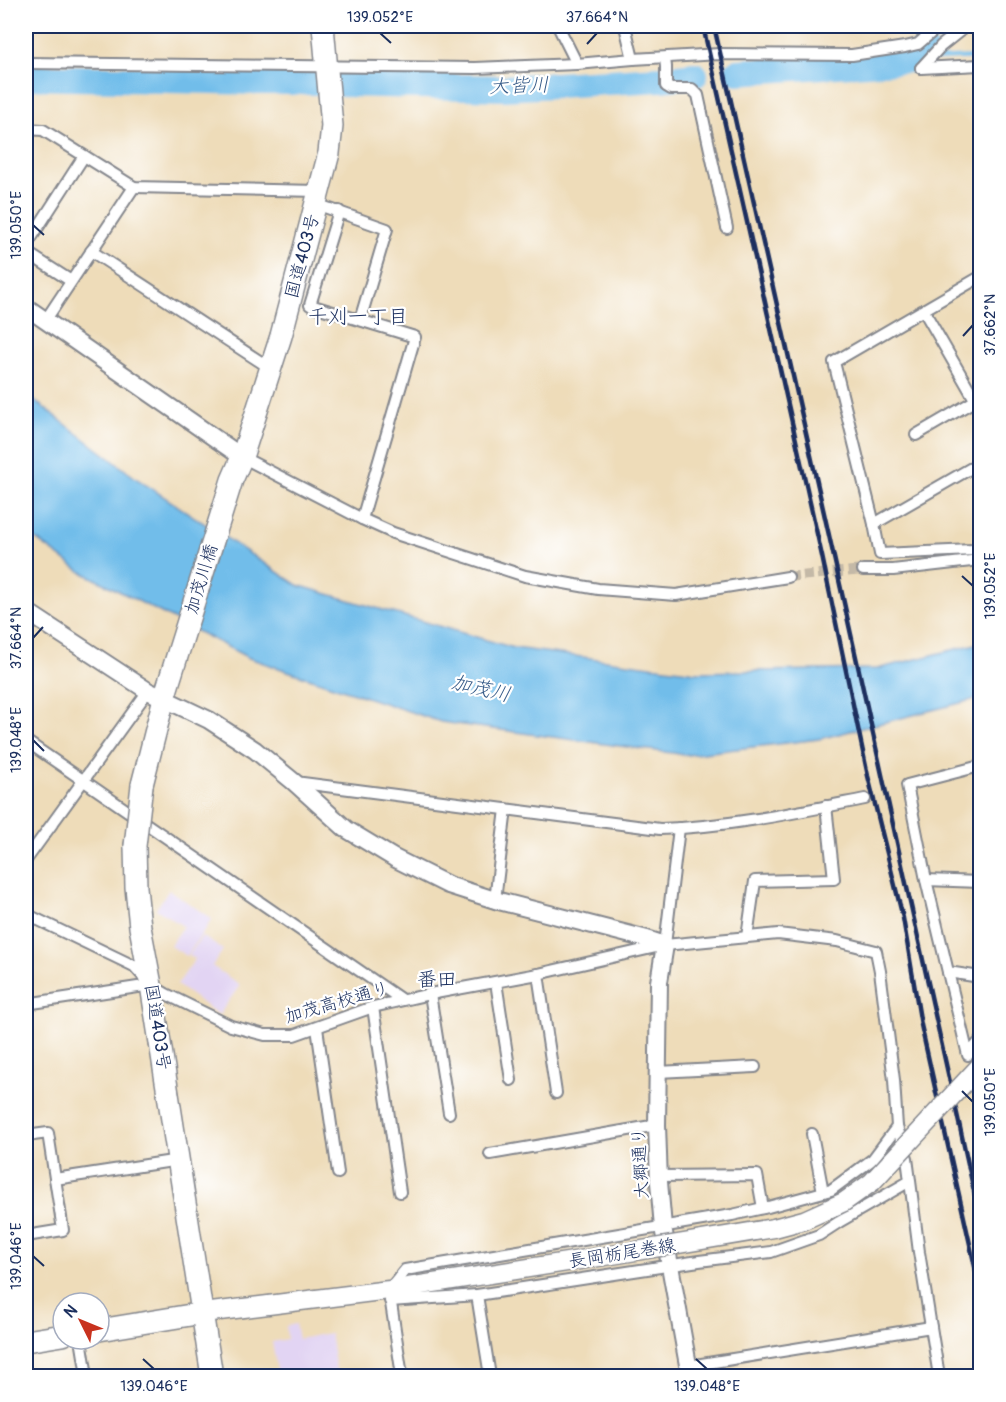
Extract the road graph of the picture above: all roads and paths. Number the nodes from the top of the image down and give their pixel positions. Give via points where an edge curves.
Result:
1 (323, 26) edge
2 (558, 26) edge
3 (625, 26) edge
4 (939, 26) edge
5 (966, 26) edge
6 (925, 30) edge
7 (633, 59) junction
8 (665, 62) junction
9 (26, 63) edge
10 (577, 64) junction
11 (981, 65) edge
12 (328, 66) junction
13 (27, 131) edge
14 (84, 156) junction
15 (134, 187) junction
16 (318, 198) junction
17 (339, 212) junction
18 (727, 228) dead end
19 (26, 246) edge
20 (91, 251) junction
21 (26, 252) edge
22 (981, 277) edge
23 (71, 282) junction
24 (26, 307) edge
25 (924, 310) junction
26 (360, 320) junction
27 (45, 321) junction
28 (270, 368) junction
29 (978, 404) edge
30 (916, 435) dead end
31 (242, 457) junction
32 (981, 463) edge
33 (232, 480) joint
34 (362, 519) junction
35 (874, 524) junction
36 (981, 558) edge
37 (863, 570) tunnel mouth
38 (788, 577) tunnel mouth
39 (26, 611) edge
40 (161, 689) junction
41 (27, 746) edge
42 (981, 766) edge
43 (82, 780) junction
44 (294, 782) junction
45 (865, 799) dead end
46 (826, 806) junction
47 (506, 809) junction
48 (679, 828) junction
49 (26, 860) edge
50 (926, 880) junction
51 (981, 882) edge
52 (495, 900) junction
53 (26, 914) edge
54 (747, 937) junction
55 (665, 945) junction
56 (948, 972) junction
57 (538, 974) junction
58 (981, 977) edge
59 (496, 982) junction
60 (152, 985) junction
61 (430, 994) junction
62 (402, 1000) junction
63 (26, 1004) edge
64 (373, 1007) junction
65 (317, 1028) junction
66 (981, 1041) edge
67 (981, 1066) edge
68 (754, 1067) dead end
69 (658, 1072) junction
70 (511, 1080) dead end
71 (556, 1093) dead end
72 (449, 1113) dead end
73 (657, 1125) junction
74 (897, 1127) junction
75 (812, 1134) dead end
76 (26, 1136) edge
77 (490, 1154) dead end
78 (179, 1160) junction
79 (338, 1173) dead end
80 (659, 1176) junction
81 (55, 1179) junction
82 (910, 1181) junction
83 (400, 1192) dead end
84 (823, 1192) junction
85 (763, 1208) junction
86 (663, 1227) junction
87 (26, 1236) edge
88 (671, 1266) junction
89 (477, 1295) junction
90 (389, 1296) junction
91 (203, 1313) junction
92 (931, 1327) junction
93 (111, 1328) edge
94 (51, 1337) edge
95 (26, 1341) edge
96 (83, 1351) edge
97 (690, 1371) edge
98 (87, 1377) edge
99 (212, 1377) edge
100 (402, 1377) edge
101 (490, 1377) edge
102 (939, 1377) edge

1 - 12 highway, 国道403号
2 - 10 street
3 - 7 street
4 - 6 street
5 - 11 street via 921,68
6 - 8 street via 918,44 852,55 720,54
7 - 8 street
7 - 10 street
8 - 18 street via 666,86 692,89 698,95
9 - 12 street
10 - 12 street via 475,68
12 - 16 highway, 国道403号 via 332,126
13 - 14 street via 43,130
14 - 15 street
14 - 19 street
15 - 16 street
15 - 20 street
16 - 17 street
16 - 28 highway, 国道403号
17 - 26 street via 387,229
17 - 26 street via 310,305
20 - 23 street
20 - 28 street
21 - 23 street
22 - 25 street
23 - 27 street
24 - 27 street
25 - 29 street
25 - 35 street via 834,362
26 - 34 street via 415,337
27 - 31 street
28 - 31 highway, 国道403号
29 - 30 street
31 - 33 highway, 国道403号
31 - 34 street
32 - 35 street
33 - 40 highway, 加茂川橋
34 - 38 street via 525,576 598,589 675,595
35 - 36 street via 880,554 973,550
36 - 37 street via 893,570
39 - 40 street
40 - 43 street
40 - 44 street via 255,750
40 - 60 highway, 国道403号, bridge via 142,785 135,846 140,927
41 - 43 street
42 - 50 street via 907,786
43 - 49 street
43 - 62 street
44 - 47 street
44 - 52 street via 346,829 394,858 448,885
45 - 46 street
46 - 48 street
46 - 54 street via 834,879 755,881
47 - 48 street via 660,829
47 - 52 street
48 - 55 street
50 - 51 street
50 - 56 street
52 - 55 street
53 - 60 street, 加茂高校通り via 134,966
54 - 55 street, 加茂高校通り
54 - 74 street, 加茂高校通り via 778,934 837,941 876,951
55 - 57 street, 加茂高校通り
55 - 69 street, 大郷通り via 659,982
56 - 58 street
56 - 66 street via 968,1055
57 - 59 street, 加茂高校通り
57 - 71 street
59 - 61 street, 加茂高校通り
59 - 70 street
60 - 63 street
60 - 65 street, 加茂高校通り via 231,1026 265,1035 294,1035
60 - 78 highway, 国道403号
61 - 62 street, 加茂高校通り
61 - 72 street
62 - 64 street, 加茂高校通り
64 - 65 street, 加茂高校通り
64 - 83 street
65 - 79 street
67 - 90 main road, 長岡栃尾巻線, bridge via 872,1182 844,1202 804,1220
68 - 69 street
69 - 73 street, 大郷通り
73 - 77 street
73 - 80 street, 大郷通り
74 - 82 street
74 - 84 street via 873,1159
75 - 84 street
76 - 81 street via 48,1133
78 - 81 street
78 - 91 highway, 国道403号
80 - 85 street via 757,1175
80 - 86 street, 大郷通り
81 - 87 street via 63,1230
82 - 88 street via 819,1235 771,1251
82 - 92 street
84 - 85 street
85 - 86 street
86 - 88 street, 大郷通り
86 - 90 street via 405,1270
88 - 89 street
88 - 97 street, 大郷通り
89 - 90 street
89 - 101 street
90 - 91 main road, 長岡栃尾巻線
90 - 100 street
91 - 93 highway
91 - 99 highway, 国道403号
92 - 97 street
92 - 102 street
94 - 95 highway
96 - 98 street

